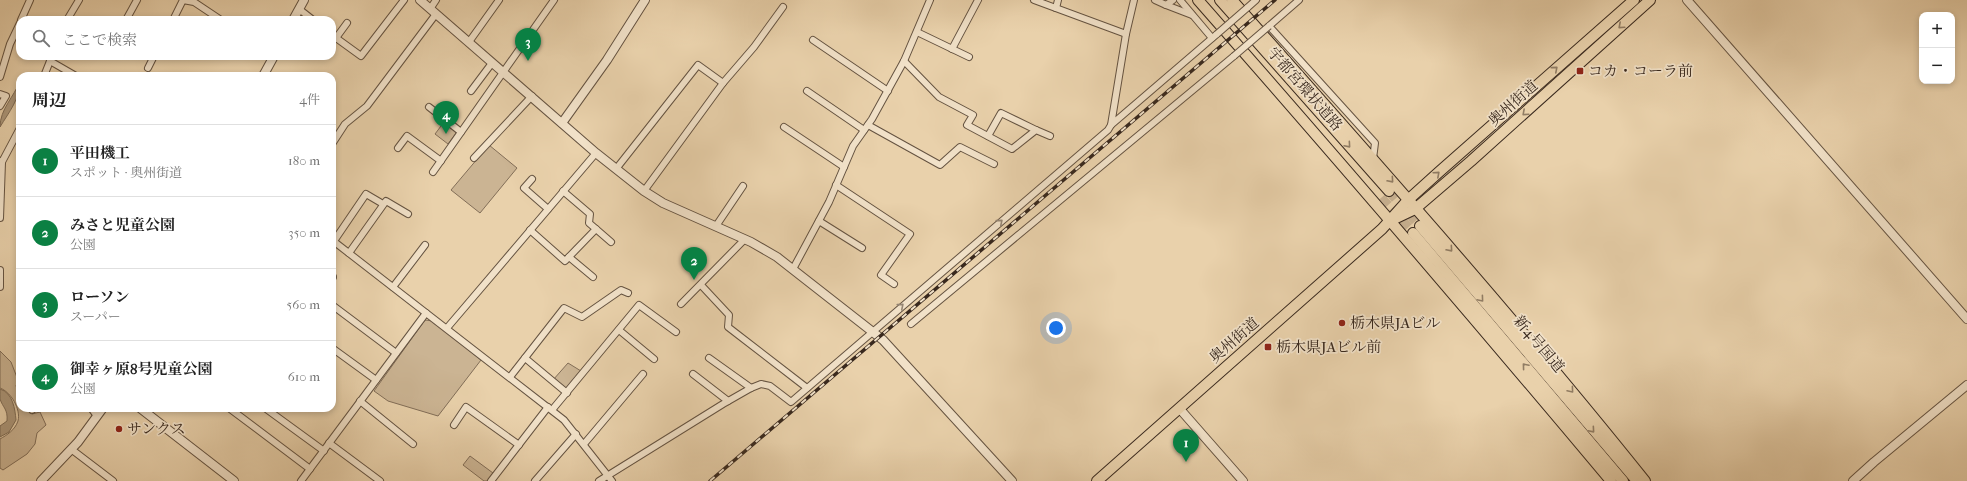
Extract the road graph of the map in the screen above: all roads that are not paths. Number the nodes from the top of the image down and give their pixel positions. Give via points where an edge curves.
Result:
1 (30, 0) edge
2 (79, 0) edge
3 (137, 0) edge
4 (303, 0) edge
5 (404, 0) edge
6 (420, 0) edge
7 (436, 0) edge
8 (499, 0) edge
9 (554, 0) edge
10 (645, 0) edge
11 (930, 0) edge
12 (978, 0) edge
13 (1034, 0) edge
14 (1058, 0) edge
15 (1134, 0) edge
16 (1155, 0) edge
17 (1173, 0) edge
18 (1180, 0) edge
19 (1198, 0) edge
20 (1207, 0) edge
21 (1220, 0) edge
22 (1232, 0) edge
23 (1299, 0) edge
24 (1634, 0) edge
25 (1650, 0) edge
26 (1687, 0) edge
27 (1250, 2) edge
28 (1166, 5) junction
29 (782, 7) dead end
30 (1056, 8) junction
31 (299, 9) junction
32 (433, 11) junction
33 (1193, 15) junction
34 (23, 16) edge
35 (69, 16) edge
36 (128, 16) edge
37 (175, 16) edge
38 (215, 16) edge
39 (295, 16) edge
40 (308, 16) edge
41 (347, 23) dead end
42 (1269, 26) junction
43 (16, 31) edge
44 (917, 32) junction
45 (336, 34) edge
46 (1126, 34) junction
47 (1215, 36) junction
48 (336, 37) edge
49 (813, 40) dead end
50 (468, 42) junction
51 (952, 49) junction
52 (969, 57) dead end
53 (51, 60) edge
54 (52, 60) edge
55 (152, 60) edge
56 (272, 60) edge
57 (904, 61) junction
58 (492, 63) junction
59 (148, 68) dead end
60 (46, 72) edge
61 (70, 72) edge
62 (265, 72) edge
63 (503, 73) junction
64 (0, 77) edge
65 (723, 83) junction
66 (471, 91) dead end
67 (807, 91) dead end
68 (888, 91) junction
69 (0, 94) edge
70 (532, 96) junction
71 (0, 106) edge
72 (429, 107) dead end
73 (562, 122) junction
74 (1111, 124) junction
75 (784, 127) dead end
76 (866, 127) junction
77 (1036, 130) junction
78 (462, 132) junction
79 (988, 136) junction
80 (1050, 136) dead end
81 (16, 137) edge
82 (336, 138) edge
83 (398, 148) dead end
84 (596, 153) junction
85 (474, 158) dead end
86 (1373, 159) junction
87 (441, 161) junction
88 (1, 162) edge
89 (994, 164) dead end
90 (844, 167) junction
91 (616, 169) junction
92 (433, 172) dead end
93 (532, 179) dead end
94 (836, 185) junction
95 (743, 186) dead end
96 (563, 191) junction
97 (644, 191) junction
98 (1388, 191) tunnel mouth
99 (1381, 198) tunnel mouth
100 (1408, 200) junction
101 (383, 204) junction
102 (548, 209) junction
103 (1415, 209) junction
104 (408, 214) dead end
105 (0, 218) edge
106 (819, 221) junction
107 (1390, 221) junction
108 (716, 226) junction
109 (596, 229) junction
110 (530, 230) junction
111 (336, 237) edge
112 (745, 239) junction
113 (611, 242) dead end
114 (336, 243) edge
115 (425, 245) dead end
116 (862, 248) dead end
117 (349, 253) junction
118 (569, 257) junction
119 (793, 269) junction
120 (0, 270) edge
121 (593, 277) dead end
122 (894, 284) dead end
123 (701, 285) junction
124 (0, 287) edge
125 (393, 287) junction
126 (628, 293) dead end
127 (681, 304) dead end
128 (336, 308) edge
129 (426, 313) junction
130 (1967, 319) edge
131 (911, 324) dead end
132 (447, 328) junction
133 (618, 330) junction
134 (872, 331) junction
135 (676, 332) dead end
136 (336, 351) edge
137 (396, 353) junction
138 (525, 358) junction
139 (708, 358) dead end
140 (654, 359) dead end
141 (643, 374) dead end
142 (692, 374) dead end
143 (510, 378) junction
144 (376, 380) junction
145 (1967, 385) edge
146 (752, 388) junction
147 (807, 388) junction
148 (567, 393) junction
149 (360, 401) junction
150 (728, 401) junction
151 (1179, 408) junction
152 (550, 409) junction
153 (94, 412) edge
154 (100, 412) edge
155 (145, 412) edge
156 (233, 412) edge
157 (270, 412) edge
158 (97, 416) junction
159 (454, 424) dead end
160 (576, 434) junction
161 (329, 443) junction
162 (413, 444) dead end
163 (584, 444) junction
164 (519, 445) junction
165 (71, 449) junction
166 (324, 451) junction
167 (310, 469) junction
168 (610, 478) edge
169 (229, 479) edge
170 (41, 481) edge
171 (113, 481) edge
172 (301, 481) edge
173 (380, 481) edge
174 (491, 481) edge
175 (535, 481) edge
176 (599, 481) edge
177 (1012, 481) edge
178 (1097, 481) edge
179 (1243, 481) edge
180 (1611, 481) edge
181 (1623, 481) edge
182 (1637, 481) edge
183 (1646, 481) edge
184 (1853, 481) edge

1 - 34 street
2 - 35 street
3 - 36 street
4 - 31 street
5 - 48 street via 361,56
6 - 32 street
7 - 32 street
8 - 50 street
9 - 63 street
10 - 73 street via 607,60
11 - 44 street
12 - 51 street
13 - 30 street
14 - 30 street
15 - 46 street
16 - 28 street
17 - 28 street
18 - 33 street
19 - 107 highway
20 - 99 highway, 宇都宮環状道路
21 -> 98 highway, 宇都宮環状道路
22 - 86 highway
23 - 42 street
100 -> 24 highway, 奥州街道
25 -> 103 highway, 奥州街道
26 - 130 street
27 - 47 street, bridge
28 - 33 street
29 - 65 street
30 - 46 street
31 - 39 street
31 - 40 street
32 - 50 street
32 - 82 street via 368,106 345,124
33 - 47 street
37 - 38 street via 184,0 194,2
41 - 45 street
42 - 86 street via 1375,143
42 - 131 street, bridge
43 - 64 street
44 - 51 street
44 - 57 street
46 - 74 street
47 - 74 street
49 - 68 street
50 - 58 street
51 - 52 street
53 - 60 street
54 - 61 street
55 - 59 street
56 - 62 street
57 - 68 street
57 - 79 street via 940,97 973,115 967,125
58 - 63 street
58 - 66 street
63 - 70 street
63 - 78 street
65 - 91 street via 698,65
65 - 97 street
67 - 76 street
68 - 76 street
69 - 71 street via 6,96
70 - 73 street
70 - 85 street
72 - 78 street
73 - 84 street
134 -> 74 street via 1108,130
75 - 90 street
76 - 89 street via 940,165 960,147
76 - 90 street via 853,146
77 - 79 street via 1012,149
77 - 79 street via 1001,113
77 - 80 street
78 - 87 street
81 - 88 street
83 - 87 street via 407,136
84 - 91 street
84 - 96 street
86 -> 100 highway
87 - 92 street
88 - 105 street
90 - 94 street
91 - 97 street
93 - 102 street via 524,188
94 - 106 street
94 - 122 street via 910,234 881,276
95 - 108 street
96 - 102 street
96 - 109 street via 590,214 589,223
97 - 108 street via 663,203
100 - 103 highway
100 - 107 highway, 奥州街道
101 - 104 street via 386,201
101 - 111 street via 366,194
101 - 117 street
102 - 110 street
103 - 107 highway, 奥州街道
103 -> 183 highway via 1591,413
106 - 116 street
106 - 119 street
107 - 151 highway, 奥州街道
107 - 180 highway
108 - 112 street
109 - 113 street
109 - 118 street
110 - 118 street via 565,261
110 - 132 street
112 - 119 street via 777,256
112 - 123 street
114 - 117 street
115 - 125 street
117 - 125 street
118 - 121 street
119 - 134 street
120 - 124 street
123 - 127 street
123 - 147 street via 728,315 728,327
125 - 129 street
126 - 138 street via 621,290 582,317 564,308
128 - 137 street
129 - 132 street
129 - 137 street
132 - 143 street
133 - 135 street via 639,305
133 - 140 street
133 - 148 street
134 - 147 street
134 - 177 street via 906,364
136 - 144 street
137 - 144 street
138 - 143 street
138 - 148 street
139 - 146 street
141 - 163 street
142 - 150 street
143 - 152 street
144 - 149 street
145 - 184 street
146 - 147 street via 761,384 770,386 791,402
146 - 150 street
148 - 152 street
149 - 161 street
149 - 162 street
150 - 168 street
151 - 178 highway, 奥州街道
151 - 179 street
152 - 160 street
152 - 164 street
153 - 158 street
154 - 158 street
155 - 169 street
156 - 167 street
157 - 166 street
158 - 165 street
159 - 164 street via 466,407
160 - 163 street
160 - 175 street
161 - 166 street
161 - 173 street
163 - 168 street
164 - 174 street
165 - 170 street
165 - 171 street
166 - 167 street
167 - 172 street
168 - 176 street
181 -> 182 highway, 新4号国道 via 1417,230

